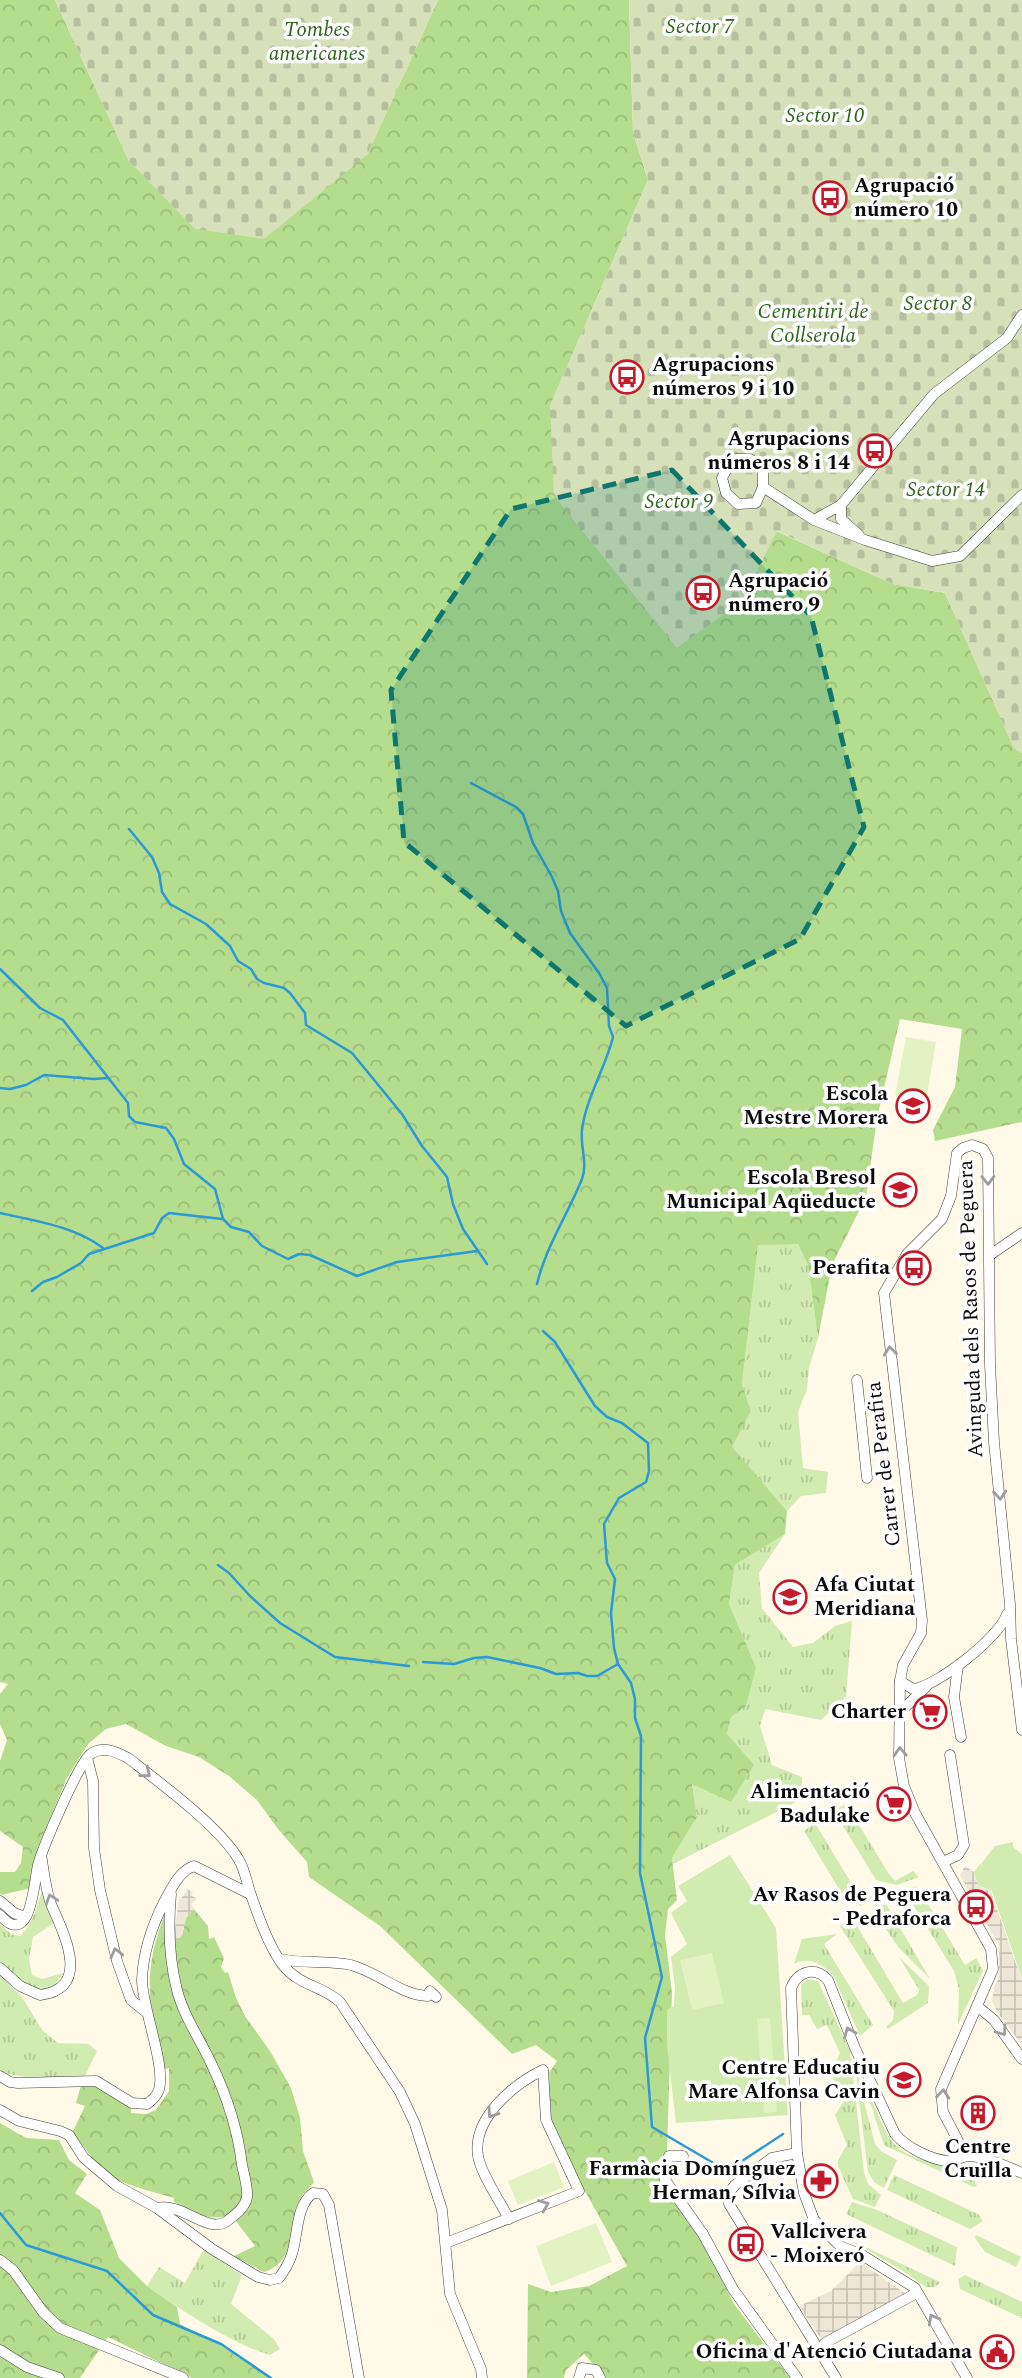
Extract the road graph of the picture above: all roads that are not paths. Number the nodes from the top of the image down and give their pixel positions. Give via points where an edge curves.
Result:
1 (1022, 314) edge
2 (763, 487) junction
3 (1022, 495) edge
4 (841, 505) junction
5 (814, 520) junction
6 (865, 540) junction
7 (1022, 1233) edge
8 (914, 1247) joint
9 (990, 1255) junction
10 (857, 1380) dead end
11 (867, 1478) dead end
12 (1010, 1604) junction
13 (990, 1640) junction
14 (1011, 1640) junction
15 (958, 1665) junction
16 (900, 1681) junction
17 (927, 1686) junction
18 (899, 1713) junction
19 (1022, 1730) edge
20 (961, 1737) dead end
21 (950, 1755) dead end
22 (87, 1758) junction
23 (43, 1848) junction
24 (943, 1862) junction
25 (172, 1887) junction
26 (250, 1894) junction
27 (0, 1901) edge
28 (0, 1915) edge
29 (25, 1917) junction
30 (280, 1959) junction
31 (0, 1968) edge
32 (436, 1997) dead end
33 (978, 2006) junction
34 (146, 2012) junction
35 (1022, 2059) edge
36 (0, 2076) edge
37 (0, 2110) edge
38 (797, 2153) junction
39 (683, 2156) dead end
40 (966, 2156) junction
41 (1022, 2173) edge
42 (156, 2208) junction
43 (509, 2219) junction
44 (446, 2243) junction
45 (0, 2260) edge
46 (913, 2295) dead end
47 (825, 2343) dead end
48 (0, 2350) edge
49 (60, 2378) edge
50 (183, 2378) edge
51 (359, 2378) edge
52 (482, 2378) edge
53 (579, 2378) edge
54 (600, 2378) edge
55 (797, 2378) edge
56 (836, 2378) edge
57 (967, 2378) edge

1 - 4 street via 1007,338 933,394
2 - 2 street via 756,503 738,504 726,493 722,478 732,459 750,459 763,468
2 - 5 street
3 - 6 street via 960,556 932,561
4 - 5 street
4 - 6 street via 841,519
5 - 6 street
7 - 9 street
8 -> 9 street, Avinguda dels Rasos de Peguera via 945,1213 957,1153 976,1145 988,1158
16 -> 8 street, Carrer de Perafita via 922,1620 884,1293
9 -> 12 street, Avinguda dels Rasos de Peguera via 994,1443
10 - 11 street, Carrer de Perafita
12 - 13 street via 1005,1623
12 - 14 street, Avinguda dels Rasos de Peguera
13 - 14 street
13 - 15 street
14 - 19 street, Avinguda dels Rasos de Peguera
15 - 17 street
15 - 20 street via 954,1697
16 - 17 street via 913,1689
16 - 18 street
17 - 18 street
24 -> 18 street via 904,1786
21 - 24 street via 964,1845 958,1855
22 - 23 street
22 -> 26 street via 114,1750 146,1772 225,1840 240,1861
34 -> 22 street via 131,2000 100,1890 93,1781
23 - 29 street via 34,1897
31 -> 23 street via 20,1986 40,1995 57,1990 69,1974 71,1955 46,1882
24 - 33 street via 991,1949 993,1969
25 - 26 street via 194,1866
25 - 34 street via 147,1947 142,1977
25 - 42 street via 170,1945 177,1992 212,2064 235,2128 247,2197 240,2211 217,2224 175,2207
26 - 30 street
27 - 29 street
28 - 29 street via 15,1926
30 - 32 street via 354,1966 412,1994 428,1996 429,1991
30 - 44 street via 300,1981 340,2002 400,2092 434,2180
33 -> 35 street
40 -> 33 street via 943,2112 940,2096
34 - 36 street via 160,2085 147,2104 132,2103 96,2081 18,2084
37 - 42 street via 19,2121 69,2135 84,2158 106,2177
40 -> 38 street via 947,2161 915,2150 895,2134 828,1980 814,1972 798,1976 791,1988
38 - 56 street via 772,2158 735,2185 728,2194 729,2204
57 -> 38 street via 915,2288 840,2246 814,2220
39 - 55 street via 669,2156 662,2171 666,2180 733,2289
40 - 41 street
42 - 51 street via 212,2249 258,2277 274,2280 292,2255 305,2202 313,2193 323,2194 329,2205
43 -> 43 street via 579,2191 545,2120 543,2070 508,2093 478,2141 478,2159
43 - 44 street
44 - 52 street via 450,2294
45 - 50 street via 60,2328
46 - 47 street
48 - 49 street via 27,2367
53 - 54 street via 582,2368 589,2368

